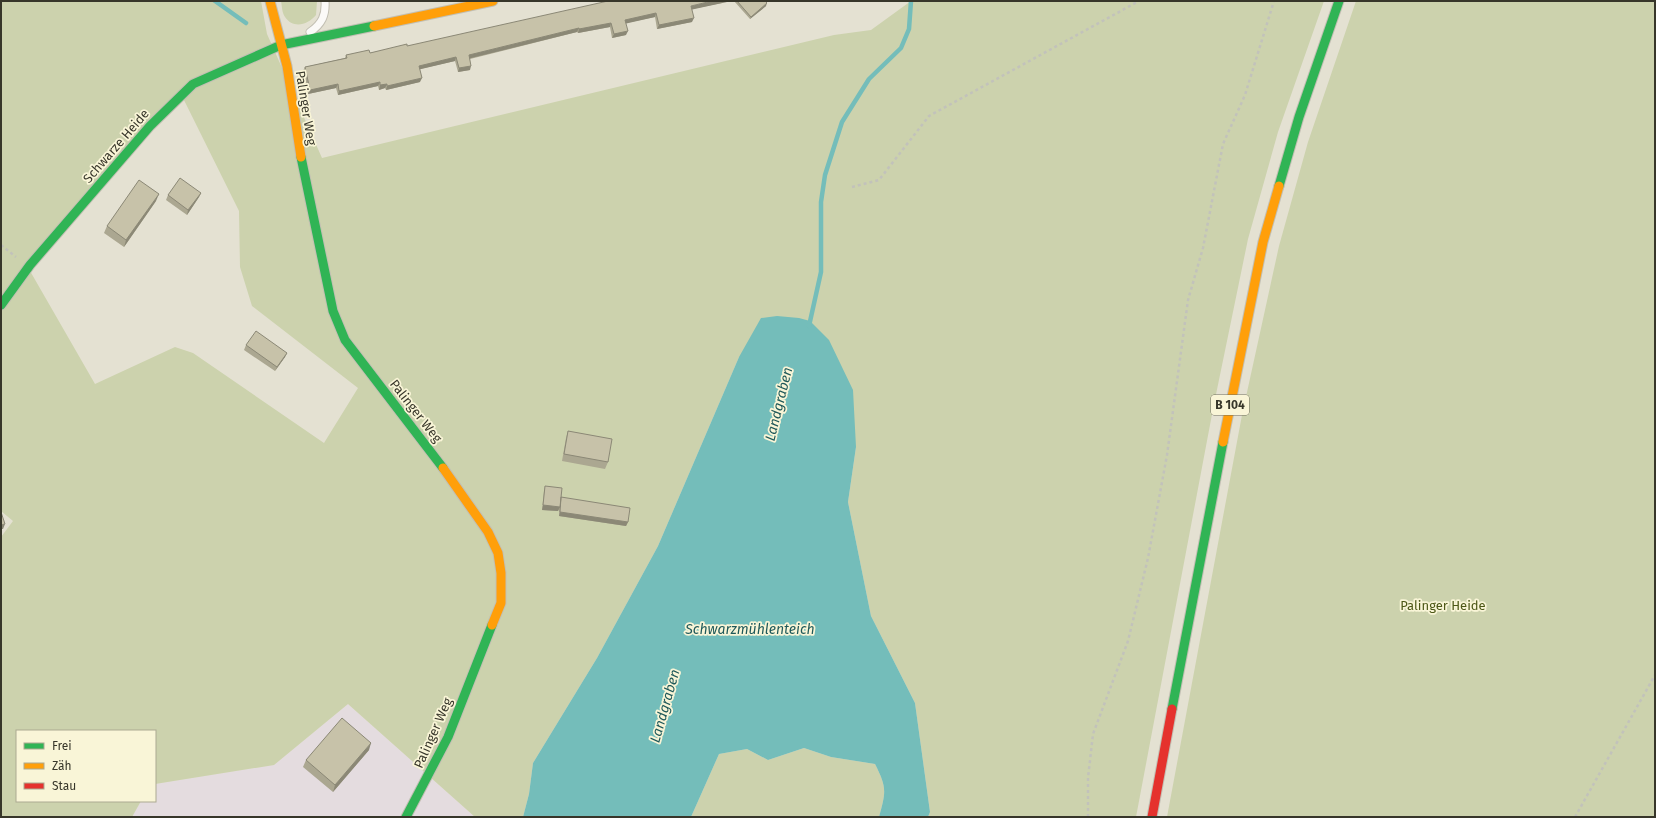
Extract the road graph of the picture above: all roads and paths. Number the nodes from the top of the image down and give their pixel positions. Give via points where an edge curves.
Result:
1 (270, 1) edge
2 (325, 1) edge
3 (494, 1) edge
4 (1139, 1) edge
5 (1274, 1) edge
6 (1339, 1) edge
7 (273, 14) junction
8 (287, 31) dead end
9 (296, 34) dead end
10 (281, 45) junction
11 (852, 187) dead end
12 (1, 304) edge
13 (1655, 675) edge
14 (406, 817) edge
15 (1088, 817) edge
16 (1152, 817) edge
17 (1575, 817) edge

1 - 7 street, Palinger Weg
2 - 9 lane via 326,11 317,27 310,32
3 - 10 street, Schwarze Heide
4 - 11 path via 929,116 879,180
5 - 15 path via 1244,95 1223,144 1203,248 1188,300 1167,455 1148,558 1128,641 1093,734 1088,778
6 - 16 street, B 104 via 1299,117 1263,242 1237,366
7 - 8 lane
7 - 10 street, Palinger Weg
10 - 12 street, Schwarze Heide via 193,84 150,126 30,265
10 - 14 street, Palinger Weg via 333,311 345,340 437,459 488,532 498,553 501,573 498,610 448,737
13 - 17 path

